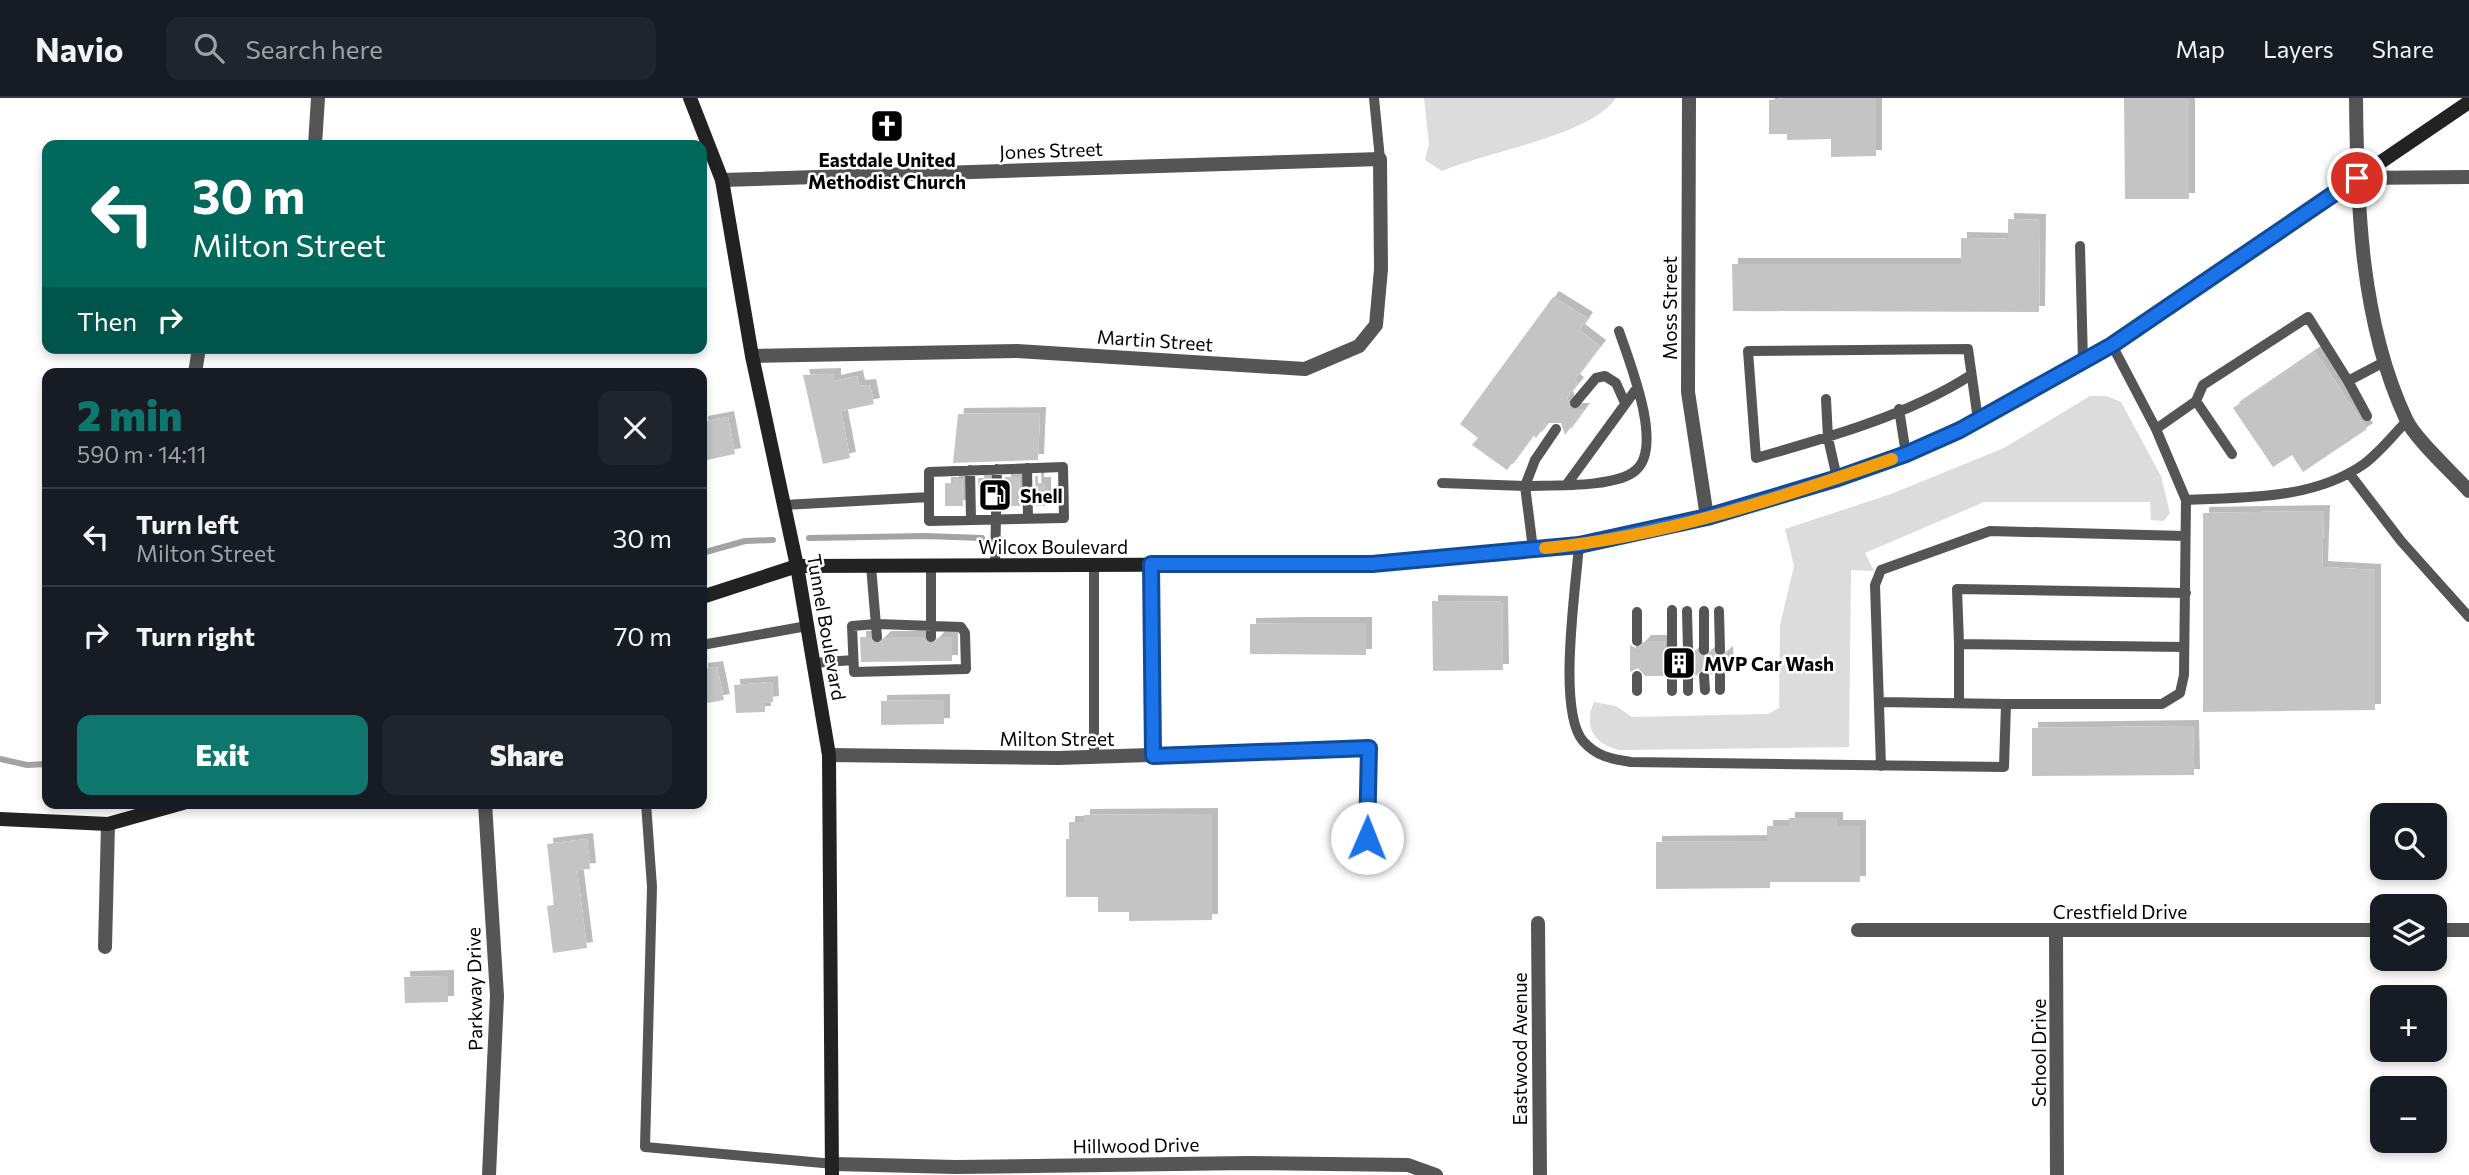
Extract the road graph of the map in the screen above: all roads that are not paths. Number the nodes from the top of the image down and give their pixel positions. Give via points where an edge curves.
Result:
1 (318, 98) edge
2 (691, 98) edge
3 (1374, 98) edge
4 (1689, 98) edge
5 (2356, 98) edge
6 (2469, 102) edge
7 (314, 140) edge
8 (707, 140) edge
9 (707, 140) edge
10 (1380, 159) junction
11 (2469, 177) edge
12 (2357, 178) junction
13 (722, 180) junction
14 (2080, 246) dead end
15 (1619, 331) dead end
16 (2112, 345) junction
17 (752, 356) junction
18 (2083, 361) junction
19 (2386, 361) junction
20 (1971, 375) junction
21 (2348, 381) junction
22 (1637, 388) junction
23 (1826, 399) dead end
24 (2196, 401) junction
25 (1625, 402) junction
26 (1575, 403) dead end
27 (1899, 409) junction
28 (2367, 416) dead end
29 (1978, 420) junction
30 (2407, 421) junction
31 (1556, 429) dead end
32 (2156, 429) junction
33 (1828, 438) junction
34 (1906, 454) junction
35 (2232, 454) dead end
36 (1027, 468) junction
37 (997, 469) junction
38 (970, 470) junction
39 (2349, 473) junction
40 (1838, 478) junction
41 (1442, 483) dead end
42 (1567, 484) junction
43 (1525, 486) junction
44 (2469, 491) edge
45 (929, 497) junction
46 (2186, 500) junction
47 (784, 505) junction
48 (1707, 517) junction
49 (996, 519) junction
50 (1028, 519) junction
51 (971, 520) junction
52 (2186, 536) junction
53 (1579, 545) junction
54 (1533, 549) junction
55 (1151, 564) junction
56 (931, 565) junction
57 (995, 565) junction
58 (1094, 565) junction
59 (797, 566) junction
60 (871, 566) junction
61 (2186, 593) junction
62 (707, 595) edge
63 (1672, 610) dead end
64 (1687, 611) dead end
65 (1704, 611) dead end
66 (1719, 611) dead end
67 (1637, 612) dead end
68 (2469, 617) edge
69 (877, 624) junction
70 (807, 626) junction
71 (931, 631) junction
72 (877, 637) dead end
73 (1637, 641) dead end
74 (707, 644) edge
75 (1959, 644) junction
76 (2184, 646) junction
77 (1672, 650) dead end
78 (1688, 650) dead end
79 (1704, 650) dead end
80 (1720, 650) dead end
81 (853, 660) junction
82 (814, 663) junction
83 (1720, 675) dead end
84 (1637, 676) dead end
85 (1672, 676) dead end
86 (1688, 676) dead end
87 (1704, 676) dead end
88 (1704, 690) dead end
89 (1720, 690) dead end
90 (1637, 691) dead end
91 (1672, 691) dead end
92 (1688, 691) dead end
93 (1879, 702) junction
94 (1959, 702) junction
95 (2006, 704) junction
96 (829, 755) junction
97 (1153, 756) junction
98 (1094, 757) junction
99 (1881, 765) junction
100 (162, 809) edge
101 (485, 809) edge
102 (646, 809) edge
103 (0, 819) edge
104 (108, 824) junction
105 (1367, 860) dead end
106 (1538, 923) dead end
107 (1858, 929) dead end
108 (2370, 930) edge
109 (2447, 930) edge
110 (2469, 930) edge
111 (2056, 931) junction
112 (105, 947) dead end
113 (837, 1171) edge
114 (489, 1175) edge
115 (1436, 1175) edge
116 (1539, 1175) edge
117 (2057, 1175) edge

1 - 7 street
2 - 8 main road, Tunnel Boulevard
3 - 10 lane
4 - 48 street, Moss Street via 1688,392
5 - 12 street
6 - 12 main road, Wilcox Boulevard
9 - 13 main road, Tunnel Boulevard
10 - 13 street, Jones Street
10 - 17 street, Martin Street via 1381,269 1376,325 1359,346 1305,369 1017,351
11 - 12 street
12 - 16 main road, Wilcox Boulevard
12 - 19 street via 2374,326
13 - 17 main road, Tunnel Boulevard
14 - 18 lane
15 - 22 lane
16 - 18 main road, Wilcox Boulevard
16 - 32 lane
17 - 47 main road, Tunnel Boulevard
18 - 29 main road, Wilcox Boulevard
19 - 21 lane
19 - 30 street
20 - 27 lane via 1947,391
20 - 29 lane
20 - 33 lane via 1968,349 1748,351 1756,458
21 - 24 lane via 2308,317 2203,385
21 - 28 lane
22 - 25 lane
22 - 42 lane via 1648,434 1637,470 1622,477
23 - 33 lane
24 - 32 lane
24 - 35 lane
25 - 26 lane via 1616,383 1605,376 1596,378
25 - 42 lane
27 - 33 lane
27 - 34 lane
29 - 34 main road, Wilcox Boulevard
30 - 39 lane via 2366,463
30 - 44 street
31 - 43 lane via 1535,460
32 - 46 lane
33 - 40 lane
34 - 40 main road, Wilcox Boulevard
36 - 37 lane
36 - 50 lane
36 - 50 lane via 1063,467 1064,518
37 - 38 lane
37 - 49 lane
38 - 45 lane via 929,472
38 - 51 lane
39 - 46 lane via 2332,483 2276,495
39 - 68 lane via 2401,541
40 - 48 main road, Wilcox Boulevard
41 - 43 lane
42 - 43 lane
43 - 54 lane
45 - 47 lane
45 - 51 lane via 929,521
46 - 52 lane
47 - 59 main road, Tunnel Boulevard
48 - 53 main road, Wilcox Boulevard
49 - 50 lane
49 - 51 lane
49 - 57 lane
52 - 61 lane
52 - 93 lane via 1990,531 1881,570 1875,585
53 - 54 main road, Wilcox Boulevard
53 - 99 lane via 1568,686 1582,740 1604,758
54 - 55 main road, Wilcox Boulevard via 1372,564
55 - 58 main road, Wilcox Boulevard
55 - 97 lane
56 - 57 main road, Wilcox Boulevard
56 - 60 main road, Wilcox Boulevard
56 - 71 lane
57 - 58 main road, Wilcox Boulevard
58 - 98 lane
59 - 60 main road, Wilcox Boulevard
59 - 62 main road, Wilcox Boulevard
59 - 70 main road, Tunnel Boulevard
60 - 69 lane
61 - 75 lane via 1957,589
61 - 76 lane
63 - 77 lane
64 - 78 lane
65 - 79 lane
66 - 80 lane
67 - 73 lane
69 - 71 lane
69 - 72 lane
69 - 81 lane via 852,626
70 - 74 lane
70 - 82 main road, Tunnel Boulevard
71 - 81 lane via 961,627 966,669 906,666 854,671
75 - 76 lane
75 - 94 lane
76 - 95 lane via 2180,693 2162,704
81 - 82 lane
82 - 96 main road, Tunnel Boulevard
83 - 89 lane
84 - 90 lane
85 - 91 lane
86 - 92 lane
87 - 88 lane
93 - 94 lane
93 - 99 lane
94 - 95 lane
95 - 99 lane via 2004,767
96 - 98 street, Milton Street
96 - 113 main road, Tunnel Boulevard
97 - 98 street, Milton Street
97 - 105 street, Milton Street via 1369,748
100 - 104 main road
101 - 114 street, Parkway Drive via 497,996
102 - 113 lane via 652,887 645,1147
103 - 104 main road
104 - 112 street
106 - 116 street, Eastwood Avenue
107 - 111 street, Crestfield Drive
108 - 111 street, Crestfield Drive
109 - 110 street
111 - 117 street, School Drive
113 - 115 street, Hillwood Drive via 1248,1163 1408,1165

